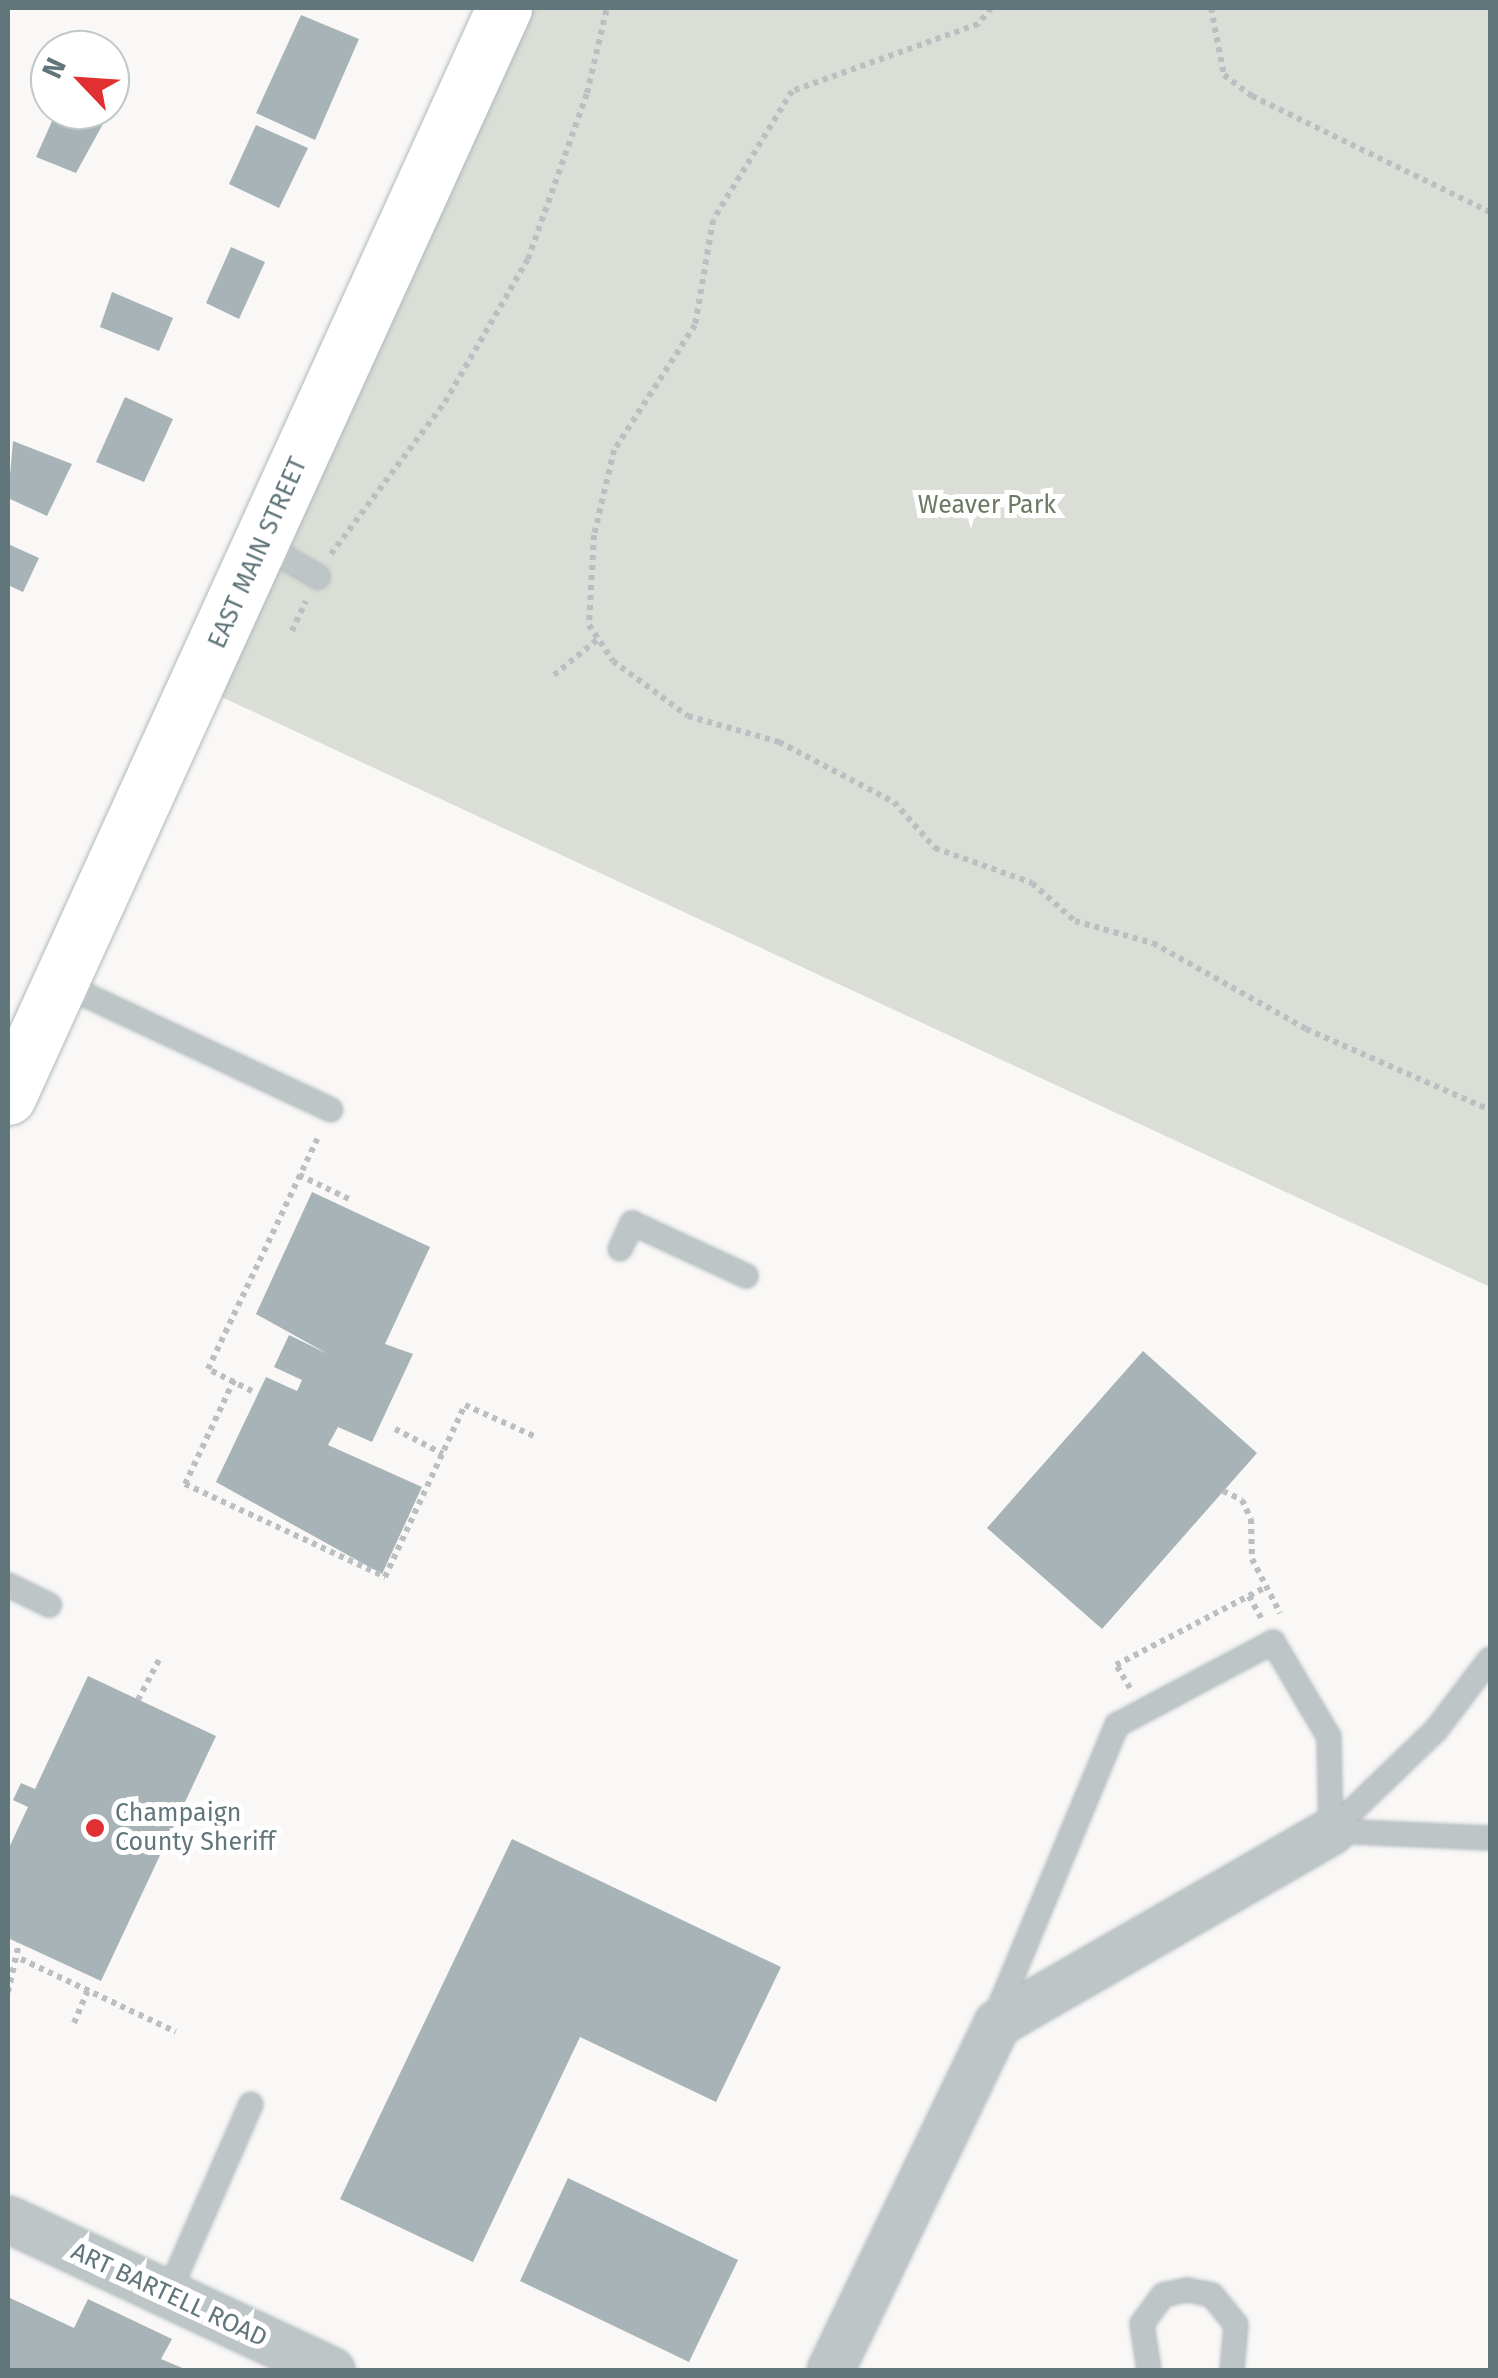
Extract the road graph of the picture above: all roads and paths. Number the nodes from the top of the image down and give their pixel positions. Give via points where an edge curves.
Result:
1 (504, 8) edge
2 (606, 8) edge
3 (991, 8) edge
4 (1210, 8) edge
5 (1490, 212) edge
6 (262, 544) junction
7 (318, 576) junction
8 (292, 632) dead end
9 (598, 639) junction
10 (554, 676) dead end
11 (60, 983) junction
12 (8, 1097) edge
13 (331, 1110) joint
14 (1490, 1110) edge
15 (298, 1175) junction
16 (351, 1200) dead end
17 (620, 1249) dead end
18 (746, 1276) dead end
19 (234, 1380) junction
20 (252, 1391) dead end
21 (395, 1430) dead end
22 (534, 1436) dead end
23 (444, 1454) junction
24 (1223, 1491) dead end
25 (8, 1585) edge
26 (1266, 1587) junction
27 (49, 1605) dead end
28 (1288, 1627) dead end
29 (161, 1656) dead end
30 (1490, 1659) edge
31 (138, 1700) dead end
32 (1143, 1711) junction
33 (1331, 1831) junction
34 (1490, 1838) edge
35 (18, 1943) dead end
36 (21, 1959) junction
37 (8, 1992) edge
38 (87, 1992) junction
39 (74, 2024) dead end
40 (176, 2032) dead end
41 (984, 2043) junction
42 (251, 2104) dead end
43 (8, 2220) edge
44 (168, 2294) junction
45 (331, 2370) edge
46 (830, 2370) edge
47 (1149, 2370) edge
48 (1232, 2370) edge

1 - 6 main road, EAST MAIN STREET
2 - 7 path via 587,93 528,259 445,402
3 - 9 path via 978,24 792,92 782,108 713,220 695,325 614,450 594,536 589,626
4 - 5 path via 1224,74 1252,96
6 - 7 lane
6 - 11 main road, EAST MAIN STREET
7 - 8 path
9 - 10 path
9 - 14 path via 688,716 780,742 878,794 935,848 1032,883 1075,921 1153,943 1306,1029
11 - 12 main road, EAST MAIN STREET
11 - 13 lane
13 - 15 path
15 - 16 path
15 - 19 path via 208,1369
17 - 18 lane via 632,1223
19 - 20 path
19 - 23 path via 186,1484 384,1577
21 - 23 path
22 - 23 path via 465,1405
24 - 26 path via 1242,1500 1251,1519 1252,1559
25 - 27 lane
26 - 28 path
26 - 32 path via 1116,1665
29 - 31 path
30 - 33 lane via 1436,1730
32 - 33 lane via 1274,1642 1329,1737
32 - 41 lane via 1117,1724
33 - 34 lane
33 - 41 street via 1024,2003
35 - 36 path
36 - 37 path
36 - 38 path
38 - 39 path
38 - 40 path
41 - 46 street
42 - 44 lane
43 - 44 street, ART BARTELL ROAD
44 - 45 street, ART BARTELL ROAD
47 - 48 lane via 1142,2324 1164,2295 1187,2290 1212,2295 1236,2324

